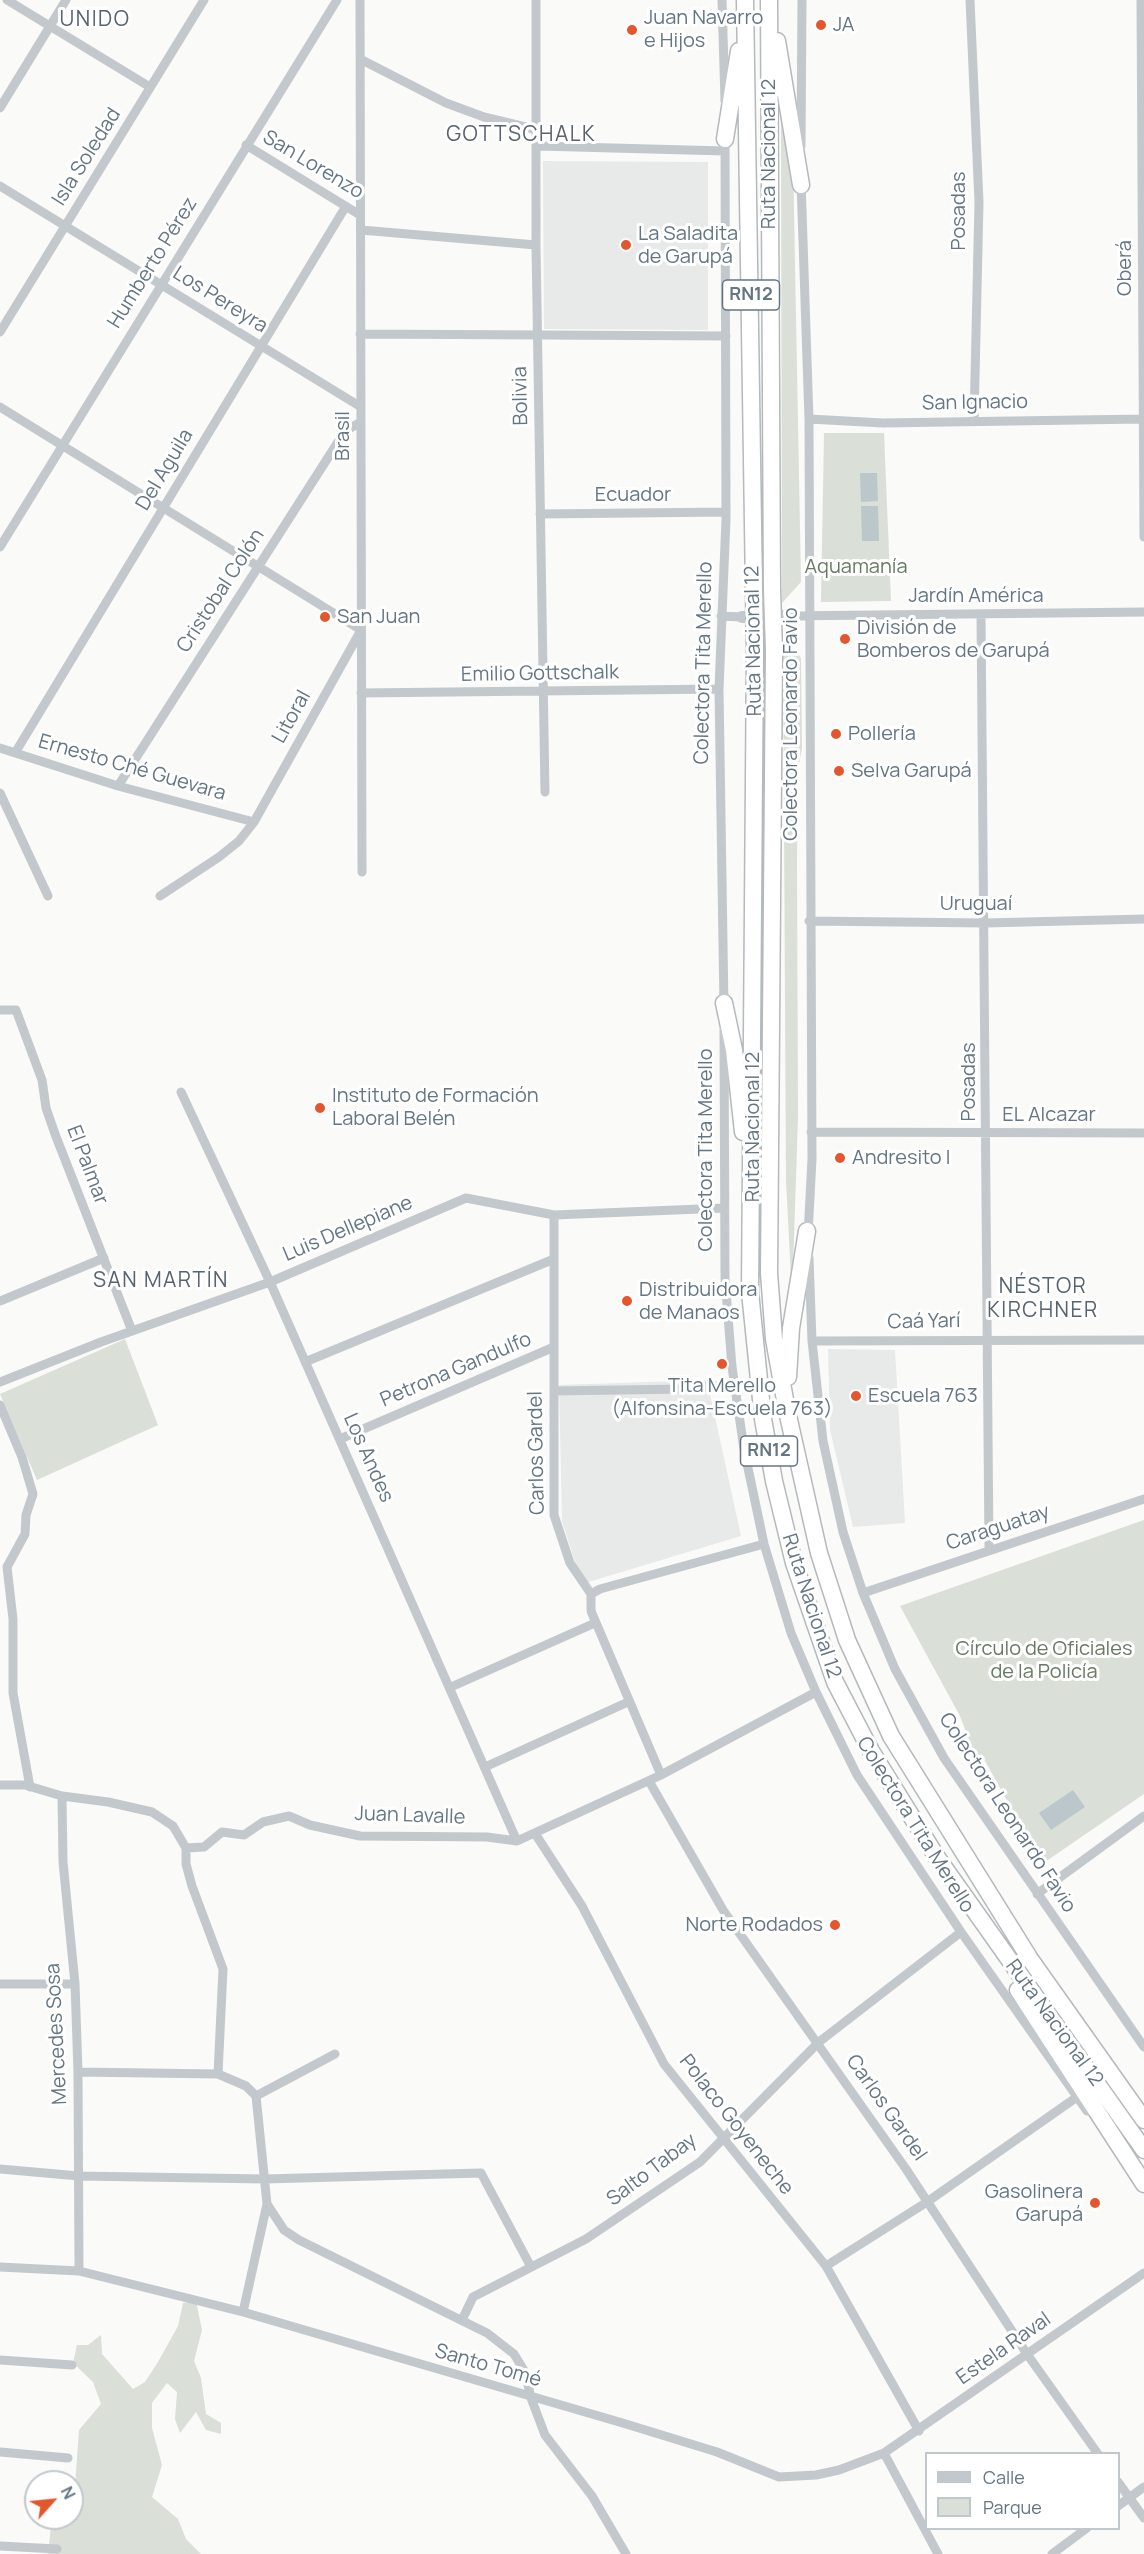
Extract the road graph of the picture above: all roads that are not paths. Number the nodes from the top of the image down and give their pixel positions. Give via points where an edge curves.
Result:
1 (7, 0) edge
2 (66, 0) edge
3 (204, 0) edge
4 (337, 0) edge
5 (360, 0) edge
6 (536, 0) edge
7 (722, 0) edge
8 (770, 0) edge
9 (802, 0) edge
10 (970, 0) edge
11 (1141, 0) edge
12 (745, 3) edge
13 (50, 26) junction
14 (1142, 31) edge
15 (362, 60) junction
16 (150, 87) junction
17 (0, 108) edge
18 (1143, 119) edge
19 (538, 130) junction
20 (246, 145) junction
21 (725, 145) junction
22 (538, 146) junction
23 (801, 185) junction
24 (0, 186) edge
25 (1143, 201) edge
26 (346, 206) junction
27 (360, 215) junction
28 (65, 226) junction
29 (361, 230) junction
30 (536, 245) junction
31 (161, 284) junction
32 (0, 332) edge
33 (360, 334) junction
34 (538, 334) junction
35 (726, 336) junction
36 (1144, 344) edge
37 (261, 347) junction
38 (361, 406) junction
39 (0, 407) edge
40 (1142, 418) junction
41 (809, 420) junction
42 (974, 421) junction
43 (361, 422) junction
44 (62, 445) junction
45 (1143, 482) edge
46 (163, 509) junction
47 (726, 512) junction
48 (540, 514) junction
49 (1144, 537) edge
50 (0, 547) edge
51 (258, 566) junction
52 (1144, 612) edge
53 (981, 614) junction
54 (809, 615) junction
55 (721, 616) junction
56 (785, 616) joint
57 (742, 617) joint
58 (361, 630) junction
59 (719, 689) junction
60 (543, 692) junction
61 (361, 693) junction
62 (0, 748) edge
63 (15, 753) junction
64 (118, 786) junction
65 (545, 792) dead end
66 (0, 793) edge
67 (254, 822) junction
68 (362, 872) dead end
69 (48, 896) dead end
70 (160, 896) dead end
71 (1144, 919) edge
72 (809, 921) junction
73 (986, 922) junction
74 (724, 1003) junction
75 (0, 1010) edge
76 (181, 1092) dead end
77 (811, 1132) junction
78 (987, 1133) junction
79 (1144, 1133) edge
80 (724, 1208) junction
81 (752, 1211) junction
82 (554, 1215) junction
83 (807, 1231) junction
84 (104, 1258) junction
85 (554, 1259) junction
86 (270, 1282) junction
87 (0, 1301) edge
88 (132, 1331) junction
89 (988, 1339) junction
90 (1144, 1340) edge
91 (812, 1341) junction
92 (554, 1347) junction
93 (306, 1362) junction
94 (0, 1382) edge
95 (734, 1384) junction
96 (554, 1391) junction
97 (0, 1405) edge
98 (786, 1411) junction
99 (340, 1439) junction
100 (1144, 1499) edge
101 (764, 1544) junction
102 (989, 1550) junction
103 (863, 1593) junction
104 (591, 1594) junction
105 (595, 1623) junction
106 (451, 1688) junction
107 (816, 1692) junction
108 (628, 1702) junction
109 (485, 1767) junction
110 (661, 1775) junction
111 (649, 1781) junction
112 (0, 1785) edge
113 (30, 1787) junction
114 (63, 1796) junction
115 (1144, 1816) edge
116 (536, 1835) junction
117 (517, 1841) junction
118 (186, 1848) junction
119 (1037, 1894) junction
120 (970, 1906) junction
121 (961, 1932) junction
122 (0, 1984) edge
123 (75, 1984) junction
124 (819, 2042) junction
125 (1144, 2047) edge
126 (335, 2054) dead end
127 (78, 2072) junction
128 (218, 2074) junction
129 (256, 2096) junction
130 (1077, 2097) junction
131 (1129, 2099) junction
132 (1144, 2109) edge
133 (1144, 2120) edge
134 (722, 2137) junction
135 (1144, 2150) edge
136 (0, 2169) edge
137 (80, 2176) junction
138 (265, 2180) junction
139 (1144, 2186) edge
140 (927, 2202) junction
141 (267, 2204) junction
142 (825, 2266) junction
143 (0, 2267) edge
144 (531, 2267) junction
145 (79, 2271) junction
146 (1144, 2273) edge
147 (243, 2312) junction
148 (462, 2320) junction
149 (1027, 2354) junction
150 (0, 2360) edge
151 (72, 2365) dead end
152 (531, 2398) junction
153 (919, 2431) junction
154 (0, 2452) edge
155 (1097, 2452) edge
156 (884, 2453) junction
157 (68, 2458) dead end
158 (1120, 2484) edge
159 (1144, 2487) edge
160 (1129, 2498) junction
161 (1120, 2505) edge
162 (1144, 2518) edge
163 (925, 2530) edge
164 (925, 2530) edge
165 (1086, 2530) edge
166 (0, 2546) edge
167 (57, 2549) dead end
168 (626, 2554) edge
169 (938, 2554) edge
170 (1052, 2554) edge

1 - 13 street
2 - 13 street
3 - 16 street, Isla Soledad
4 - 20 street, Humberto Pérez
5 - 15 street, Brasil
6 - 19 street, Bolivia
7 - 21 street, Colectora Tita Merello
8 - 23 highway
8 - 98 highway, Ruta Nacional 12 / RN12, bridge via 774,651 769,1273 774,1339
9 - 23 street, Colectora Leonardo Favio
10 - 42 street, Posadas via 979,202
11 - 14 street, Oberá
12 - 21 highway
12 - 81 highway, Ruta Nacional 12 / RN12, bridge via 755,651
13 - 16 street
13 - 17 street
14 - 18 street, Oberá
15 - 19 street via 446,103
15 - 27 street, Brasil
16 - 28 street, Isla Soledad
18 - 25 street, Oberá
19 - 22 street, Bolivia
20 - 26 street, San Lorenzo
20 - 31 street, Humberto Pérez
21 - 22 street
21 - 35 street, Colectora Tita Merello
22 - 30 street, Bolivia
23 - 41 street, Colectora Leonardo Favio
24 - 28 street, Los Pereyra
25 - 36 street, Oberá
26 - 27 street, San Lorenzo
26 - 37 street, Del Aguila
27 - 29 street, Brasil
28 - 31 street, Los Pereyra
28 - 32 street, Isla Soledad
29 - 30 street
29 - 33 street, Brasil
30 - 34 street, Bolivia
31 - 37 street, Los Pereyra
31 - 44 street, Humberto Pérez
33 - 34 street
33 - 38 street, Brasil
34 - 35 street
34 - 48 street, Bolivia
35 - 47 street, Colectora Tita Merello
36 - 40 street, Oberá
37 - 38 street, Los Pereyra
37 - 46 street, Del Aguila
38 - 43 street, Brasil
39 - 44 street
40 - 42 street, San Ignacio
40 - 45 street, Oberá
41 - 42 street, San Ignacio
41 - 54 street, Colectora Leonardo Favio
43 - 51 street, Cristobal Colón via 345,430
43 - 58 street, Brasil
44 - 46 street
44 - 50 street, Humberto Pérez
45 - 49 street, Oberá
46 - 51 street
46 - 63 street, Del Aguila
47 - 48 street, Ecuador
47 - 55 street, Colectora Tita Merello
48 - 60 street, Bolivia
51 - 58 street
51 - 64 street, Cristobal Colón
52 - 53 street, Jardín América
53 - 54 street, Jardín América
53 - 73 street, Posadas
54 - 56 street, Jardín América
54 - 72 street, Colectora Leonardo Favio
55 - 57 street
55 - 59 street, Colectora Tita Merello
56 - 57 street
58 - 61 street, Brasil
58 - 67 street, Litoral
59 - 60 street, Emilio Gottschalk
59 - 74 street, Colectora Tita Merello
60 - 61 street, Emilio Gottschalk
60 - 65 street, Bolivia
61 - 68 street, Brasil
62 - 63 street, Ernesto Ché Guevara
63 - 64 street, Ernesto Ché Guevara
64 - 67 street, Ernesto Ché Guevara
66 - 69 street
67 - 70 street, Litoral via 219,857
71 - 73 street, Uruguaí
72 - 73 street, Uruguaí
72 - 77 street, Colectora Leonardo Favio
73 - 78 street, Posadas
74 - 80 street, Colectora Tita Merello
74 - 81 highway via 734,1050
75 - 84 street, El Palmar via 16,1010 42,1080 55,1134
76 - 86 street, Los Andes
77 - 78 street, EL Alcazar
77 - 83 street, Colectora Leonardo Favio
78 - 79 street, EL Alcazar
78 - 89 street, Posadas
80 - 82 street, Luis Dellepiane
80 - 95 street, Colectora Tita Merello
81 - 120 highway, Ruta Nacional 12 / RN12 via 750,1292 754,1345 774,1481 794,1563 835,1682 871,1751
82 - 85 street, Carlos Gardel
82 - 86 street, Luis Dellepiane via 466,1198
83 - 91 street, Colectora Leonardo Favio
83 - 98 highway via 791,1328
84 - 87 street
84 - 88 street, El Palmar
85 - 92 street, Carlos Gardel
85 - 93 street
86 - 88 street, Luis Dellepiane
86 - 93 street, Los Andes
88 - 94 street, Luis Dellepiane
89 - 90 street, Caá Yarí
89 - 91 street, Caá Yarí
89 - 102 street, Posadas
91 - 103 street, Colectora Leonardo Favio via 823,1441 843,1532
92 - 96 street, Carlos Gardel
92 - 99 street, Petrona Gandulfo
93 - 99 street, Los Andes
95 - 96 street via 684,1389
95 - 101 street, Colectora Tita Merello
96 - 104 street, Carlos Gardel via 554,1515 570,1563
97 - 113 street via 33,1494 25,1533 7,1567 13,1619 13,1693
98 - 131 highway, Ruta Nacional 12 / RN12 via 819,1553 847,1640 891,1736 1030,1959
99 - 106 street, Los Andes
100 - 102 street, Caraguatay
101 - 104 street
101 - 107 street, Colectora Tita Merello via 791,1633
102 - 103 street, Caraguatay
103 - 119 street, Colectora Leonardo Favio via 895,1669 944,1758
104 - 105 street, Carlos Gardel
105 - 106 street
105 - 108 street, Carlos Gardel
106 - 109 street, Los Andes
107 - 110 street, Juan Lavalle
107 - 121 street, Colectora Tita Merello via 857,1775
108 - 109 street
108 - 110 street, Carlos Gardel
109 - 117 street, Los Andes
110 - 111 street, Juan Lavalle
111 - 116 street, Juan Lavalle
111 - 124 street, Carlos Gardel via 723,1910
112 - 113 street
113 - 114 street
114 - 118 street via 152,1812 173,1826
114 - 123 street, Mercedes Sosa via 63,1862
115 - 119 street
116 - 117 street, Juan Lavalle
116 - 134 street, Polaco Goyeneche via 582,1906 664,2064
117 - 118 street, Juan Lavalle via 488,1837 360,1836 310,1825 290,1816 262,1822 244,1834 222,1832 204,1847
118 - 128 street via 192,1886 223,1970
119 - 125 street, Colectora Leonardo Favio
120 - 135 highway, Ruta Nacional 12 / RN12
120 - 139 highway via 1001,1964
121 - 124 street, Salto Tabay
121 - 130 street, Colectora Tita Merello
122 - 123 street
123 - 127 street, Mercedes Sosa
124 - 134 street, Salto Tabay
124 - 140 street, Carlos Gardel
126 - 129 street
127 - 128 street
127 - 137 street, Mercedes Sosa
128 - 129 street via 246,2086
129 - 138 street
130 - 139 street, Colectora Tita Merello
130 - 140 street
131 - 132 highway
131 - 133 highway, Ruta Nacional 12 / RN12
134 - 142 street, Polaco Goyeneche
134 - 144 street, Salto Tabay via 700,2162 662,2190 586,2239
136 - 137 street
137 - 138 street
137 - 145 street, Mercedes Sosa
138 - 141 street
138 - 144 street via 481,2173
140 - 142 street
140 - 149 street, Carlos Gardel
141 - 147 street
141 - 148 street via 284,2230 298,2240
142 - 153 street, Polaco Goyeneche
143 - 145 street, Santo Tomé
144 - 148 street, Salto Tabay via 473,2297
145 - 147 street, Santo Tomé
146 - 149 street, Estela Raval
147 - 152 street, Santo Tomé
148 - 152 street via 514,2354 525,2372
149 - 153 street, Estela Raval
149 - 155 street, Carlos Gardel
150 - 151 street
152 - 156 street, Santo Tomé via 717,2452 779,2477 839,2470
152 - 168 street via 545,2435 592,2496
153 - 156 street, Estela Raval
154 - 157 street
156 - 163 street
158 - 160 street
159 - 160 street
160 - 161 street
160 - 162 street
164 - 169 street
165 - 170 street
166 - 167 street

